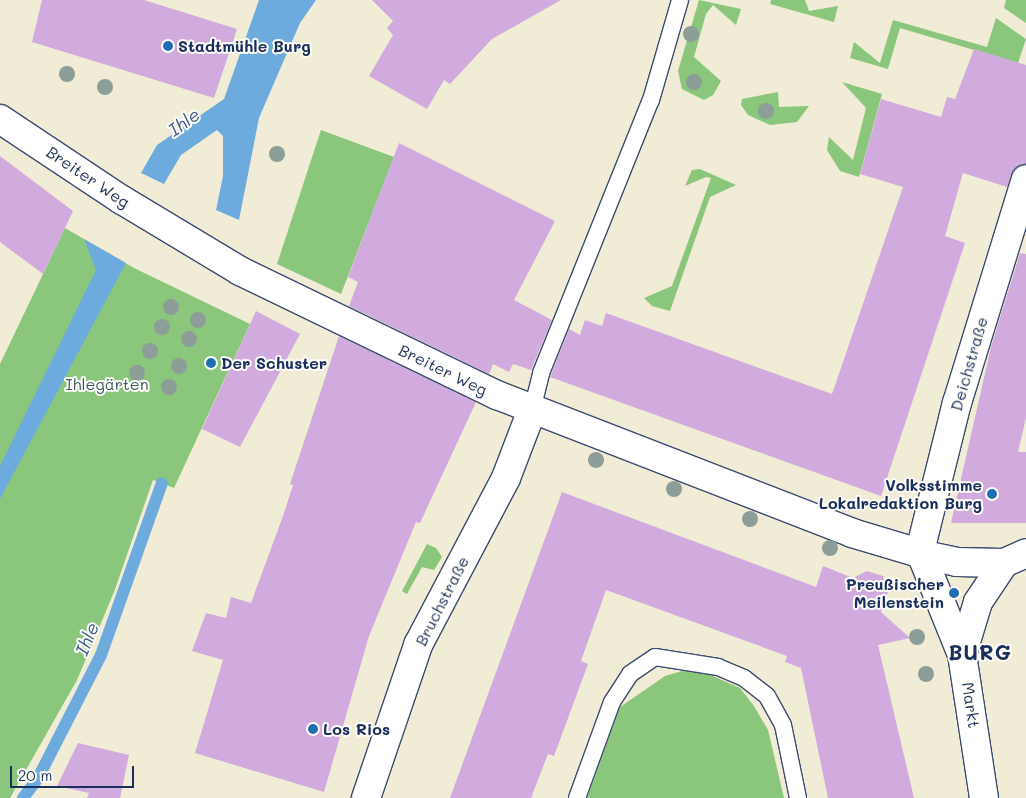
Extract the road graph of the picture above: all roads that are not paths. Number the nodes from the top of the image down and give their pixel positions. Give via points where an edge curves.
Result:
1 (680, 0) edge
2 (0, 119) edge
3 (1026, 180) edge
4 (532, 410) junction
5 (920, 551) junction
6 (1015, 558) edge
7 (962, 655) junction
8 (366, 798) edge
9 (577, 798) edge
10 (798, 798) edge
11 (984, 798) edge

1 - 4 lane via 651,100 541,372
2 - 4 street, Breiter Weg via 122,200 240,271
3 - 5 street, Deichstraße via 958,403
4 - 5 street, Breiter Weg via 852,532
4 - 8 street, Bruchstraße via 506,478 418,645
5 - 6 street, Breiter Weg via 957,562
5 - 7 street
6 - 7 street, Markt via 978,602
7 - 11 street, Markt
9 - 10 lane via 612,702 630,674 655,658 718,667 744,678 767,696 783,724

